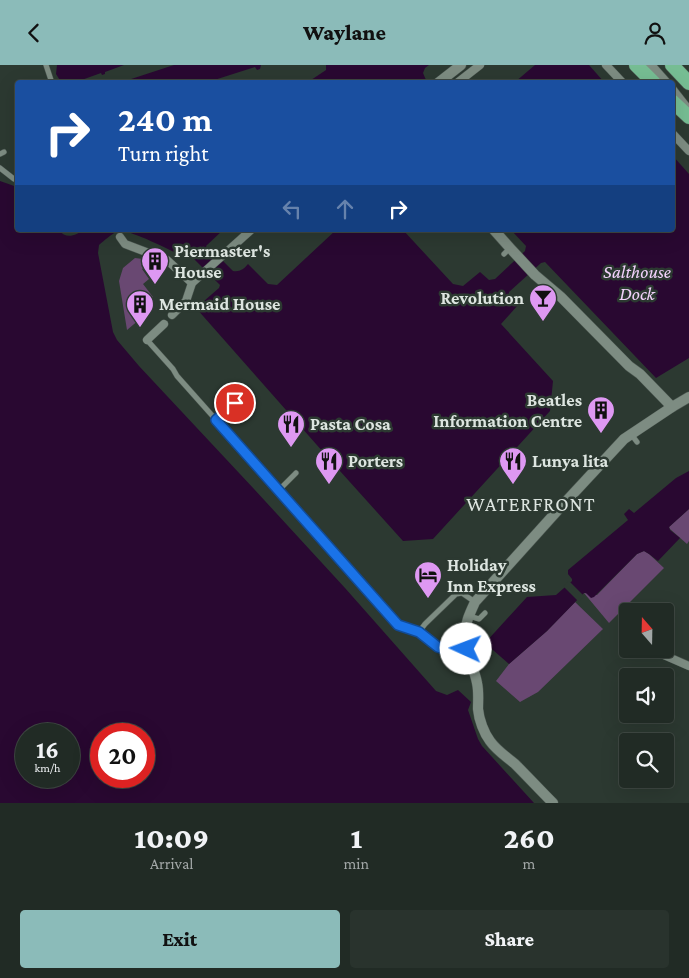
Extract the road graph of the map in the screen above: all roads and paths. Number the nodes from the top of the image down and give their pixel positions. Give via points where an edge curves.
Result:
1 (46, 65) edge
2 (461, 65) edge
3 (480, 65) edge
4 (606, 65) edge
5 (672, 65) edge
6 (645, 67) edge
7 (51, 80) edge
8 (444, 80) edge
9 (460, 80) edge
10 (620, 80) edge
11 (652, 80) edge
12 (662, 80) edge
13 (689, 83) edge
14 (675, 94) edge
15 (675, 104) edge
16 (689, 111) edge
17 (689, 117) edge
18 (675, 136) edge
19 (689, 151) edge
20 (0, 168) edge
21 (15, 179) edge
22 (249, 232) edge
23 (495, 232) edge
24 (120, 237) dead end
25 (194, 281) junction
26 (172, 315) dead end
27 (164, 324) dead end
28 (147, 340) joint
29 (689, 397) edge
30 (235, 403) dead end
31 (672, 407) junction
32 (216, 420) junction
33 (296, 473) dead end
34 (279, 490) junction
35 (485, 613) dead end
36 (475, 614) junction
37 (419, 632) junction
38 (466, 649) junction
39 (671, 658) edge
40 (689, 666) edge
41 (552, 803) edge

1 - 7 lane
2 - 8 street
3 - 9 street
4 - 10 street
5 - 13 highway
6 - 11 highway
6 - 12 street
14 - 16 street
15 - 17 highway
18 - 19 street
20 - 21 lane
22 - 25 street
23 - 31 street via 509,252 537,280 561,297
24 - 25 street via 125,244 167,260
25 - 26 street via 186,301
27 - 28 street
28 - 32 lane
29 - 31 street
30 - 32 lane
31 - 36 street via 634,438 624,439 490,590
32 - 34 lane
33 - 34 lane
34 - 37 lane via 398,625
35 - 36 lane
36 - 37 lane via 462,593 456,593
36 - 38 street via 465,634
37 - 38 lane via 446,650
38 - 41 street via 478,683 478,711 489,740
39 - 40 street

